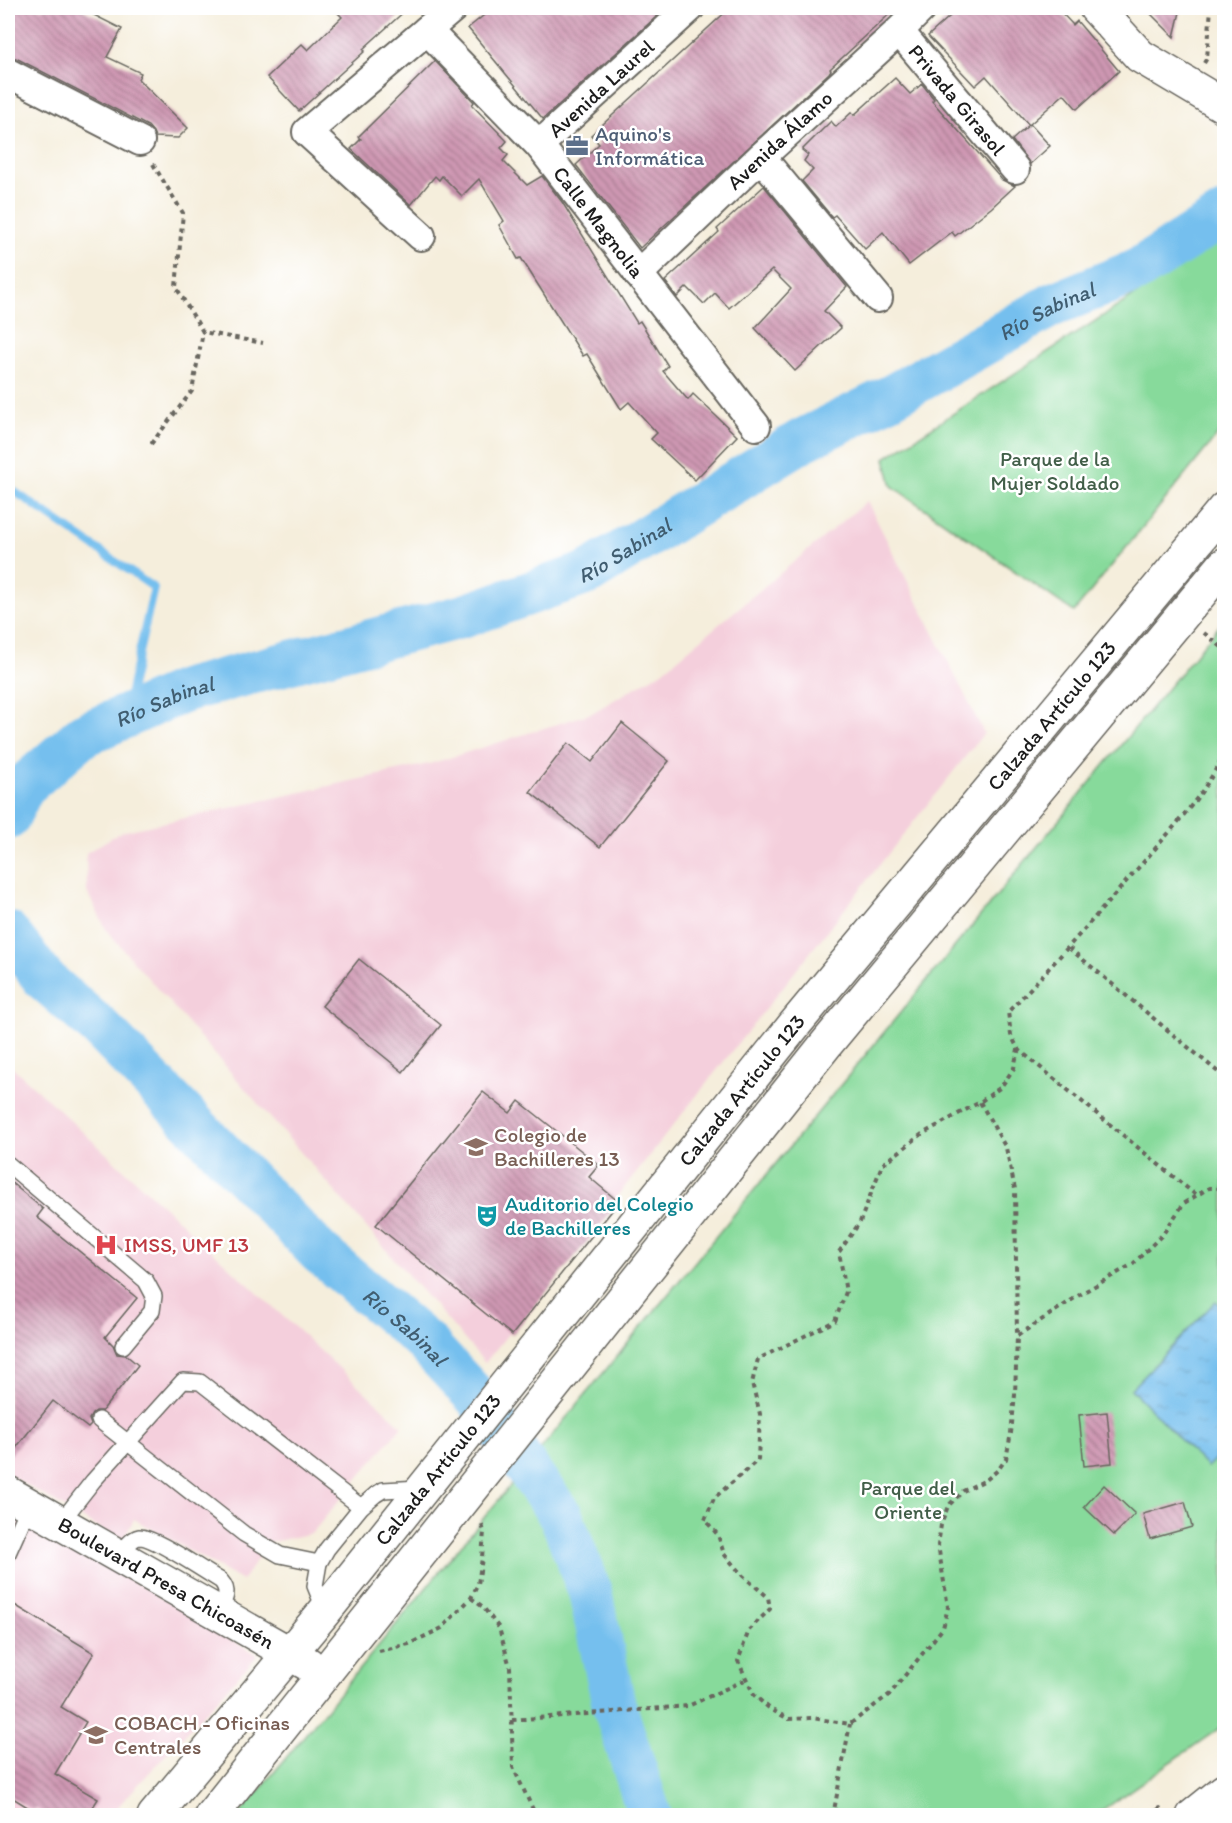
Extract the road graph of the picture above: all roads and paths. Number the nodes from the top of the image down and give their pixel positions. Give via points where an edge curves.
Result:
1 (453, 8) edge
2 (690, 8) edge
3 (922, 8) edge
4 (1096, 8) edge
5 (1211, 8) edge
6 (428, 30) junction
7 (899, 31) junction
8 (8, 73) edge
9 (1208, 96) edge
10 (140, 141) joint
11 (539, 145) junction
12 (761, 157) junction
13 (1015, 169) dead end
14 (421, 236) dead end
15 (638, 274) junction
16 (878, 298) dead end
17 (204, 332) junction
18 (263, 343) dead end
19 (756, 426) dead end
20 (151, 444) dead end
21 (1224, 509) edge
22 (1224, 565) edge
23 (1224, 751) edge
24 (1069, 948) junction
25 (1018, 1049) junction
26 (1224, 1077) edge
27 (980, 1102) junction
28 (8, 1164) edge
29 (1224, 1188) edge
30 (1197, 1196) junction
31 (1017, 1336) junction
32 (123, 1346) dead end
33 (99, 1420) dead end
34 (127, 1443) junction
35 (476, 1484) junction
36 (423, 1488) junction
37 (14, 1498) edge
38 (361, 1507) junction
39 (60, 1523) junction
40 (8, 1553) edge
41 (319, 1563) junction
42 (471, 1598) junction
43 (325, 1611) junction
44 (376, 1652) dead end
45 (290, 1653) junction
46 (324, 1675) junction
47 (747, 1679) junction
48 (512, 1720) junction
49 (850, 1724) junction
50 (1224, 1791) edge
51 (154, 1815) edge
52 (211, 1815) edge
53 (536, 1815) edge
54 (833, 1815) edge
55 (1150, 1815) edge
56 (1164, 1815) edge
57 (1192, 1815) edge

1 - 6 street
2 - 11 street, Avenida Laurel
3 - 7 street, Avenida Álamo
4 - 9 main road via 1140,56
5 - 9 path
6 - 11 street, Calle Magnolia
6 - 14 street via 308,132
7 - 12 street, Avenida Álamo
7 - 13 street, Privada Girasol
8 - 10 street
10 - 17 path via 183,213 176,287
11 - 15 street, Calle Magnolia
12 - 15 street, Avenida Álamo
12 - 16 street
15 - 19 street, Calle Magnolia
17 - 18 path
17 - 20 path via 192,391
21 - 36 main road, Calzada Artículo 123 via 795,1024
22 - 35 main road, Calzada Artículo 123 via 827,1043
23 - 24 path via 1185,814
24 - 25 path via 1008,1012 1011,1035
24 - 26 path
25 - 27 path via 1014,1068 1001,1087
25 - 30 path
27 - 31 path via 1006,1148 1015,1189
27 - 47 path via 922,1134 882,1165 860,1222 839,1252 846,1292 835,1321 759,1359 752,1383 760,1414 758,1461 714,1498 705,1520 717,1535 724,1554 768,1597 770,1609 749,1630 738,1661
28 - 32 lane via 146,1281 154,1296 152,1311
29 - 30 path via 1209,1188
30 - 31 path via 1185,1203 1163,1234 1133,1264
31 - 49 path via 1015,1395 1006,1459 986,1480 963,1491 948,1506 941,1525 938,1545 948,1607 943,1628 890,1694
33 - 34 lane
34 - 38 lane via 183,1381 200,1382
34 - 39 lane
34 - 41 lane via 244,1534 280,1555
35 - 42 path via 484,1531 477,1584
35 - 46 main road, Calzada Artículo 123
36 - 38 lane via 383,1490
36 - 43 main road, Calzada Artículo 123
37 - 39 main road, Boulevard Presa Chicoasén
37 - 40 lane
38 - 41 lane
39 - 45 main road, Boulevard Presa Chicoasén
41 - 43 lane via 315,1586
42 - 44 path via 442,1628 409,1644
42 - 48 path via 499,1628 510,1667
43 - 45 main road, Calzada Artículo 123
45 - 46 main road, Boulevard Presa Chicoasén
45 - 51 main road, Calzada Artículo 123
46 - 52 main road, Calzada Artículo 123
47 - 48 path via 688,1706
47 - 49 path via 754,1695 789,1719
48 - 53 path via 513,1767
49 - 54 path
50 - 57 main road
55 - 56 path via 1160,1808

